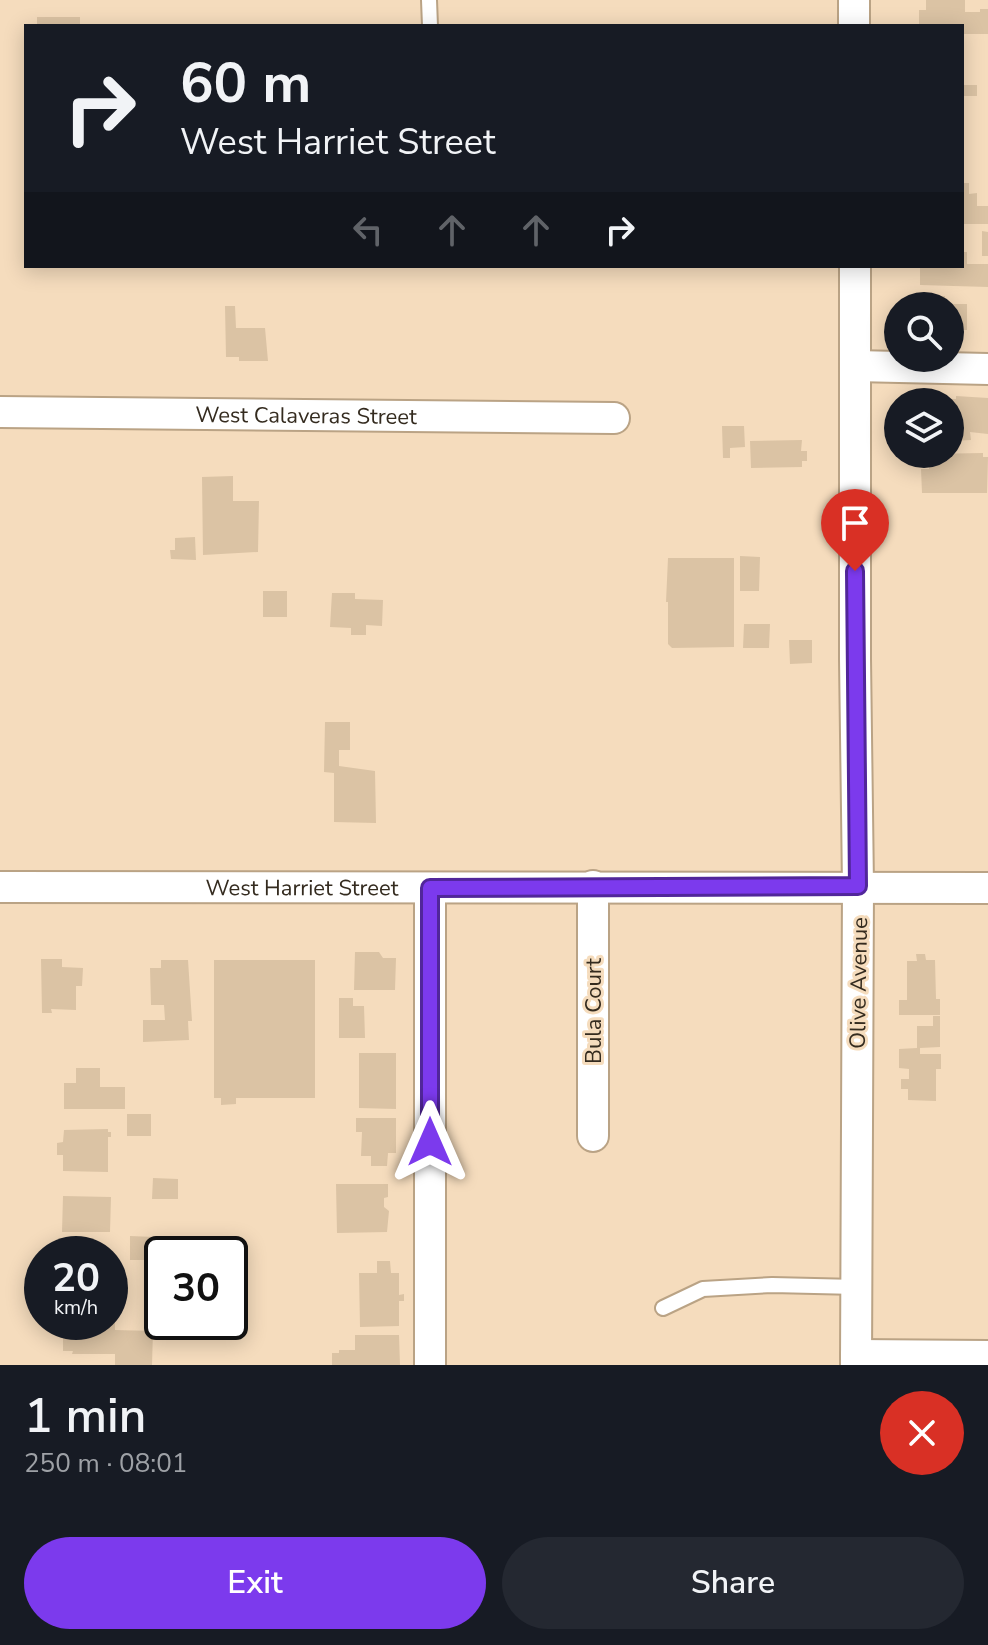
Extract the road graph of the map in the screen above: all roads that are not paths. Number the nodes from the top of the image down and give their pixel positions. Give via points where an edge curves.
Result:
1 (429, 0) edge
2 (854, 0) edge
3 (430, 24) edge
4 (854, 24) edge
5 (855, 268) edge
6 (855, 366) junction
7 (988, 369) edge
8 (0, 412) edge
9 (614, 418) dead end
10 (593, 886) junction
11 (858, 886) junction
12 (0, 887) edge
13 (430, 888) junction
14 (988, 888) edge
15 (593, 1136) dead end
16 (857, 1287) junction
17 (663, 1308) dead end
18 (988, 1356) edge
19 (856, 1360) edge
20 (430, 1365) edge

1 - 3 lane
2 - 4 street
5 - 6 street, Olive Avenue
6 - 7 street
6 - 11 street, Olive Avenue
8 - 9 street, West Calaveras Street
10 - 11 street, West Harriet Street
10 - 13 street, West Harriet Street
10 - 15 street, Bula Court
11 - 14 street, West Harriet Street
11 - 16 street, Olive Avenue
12 - 13 street, West Harriet Street
13 - 20 street
16 - 17 lane via 703,1289
16 - 19 street, Olive Avenue
18 - 19 street

